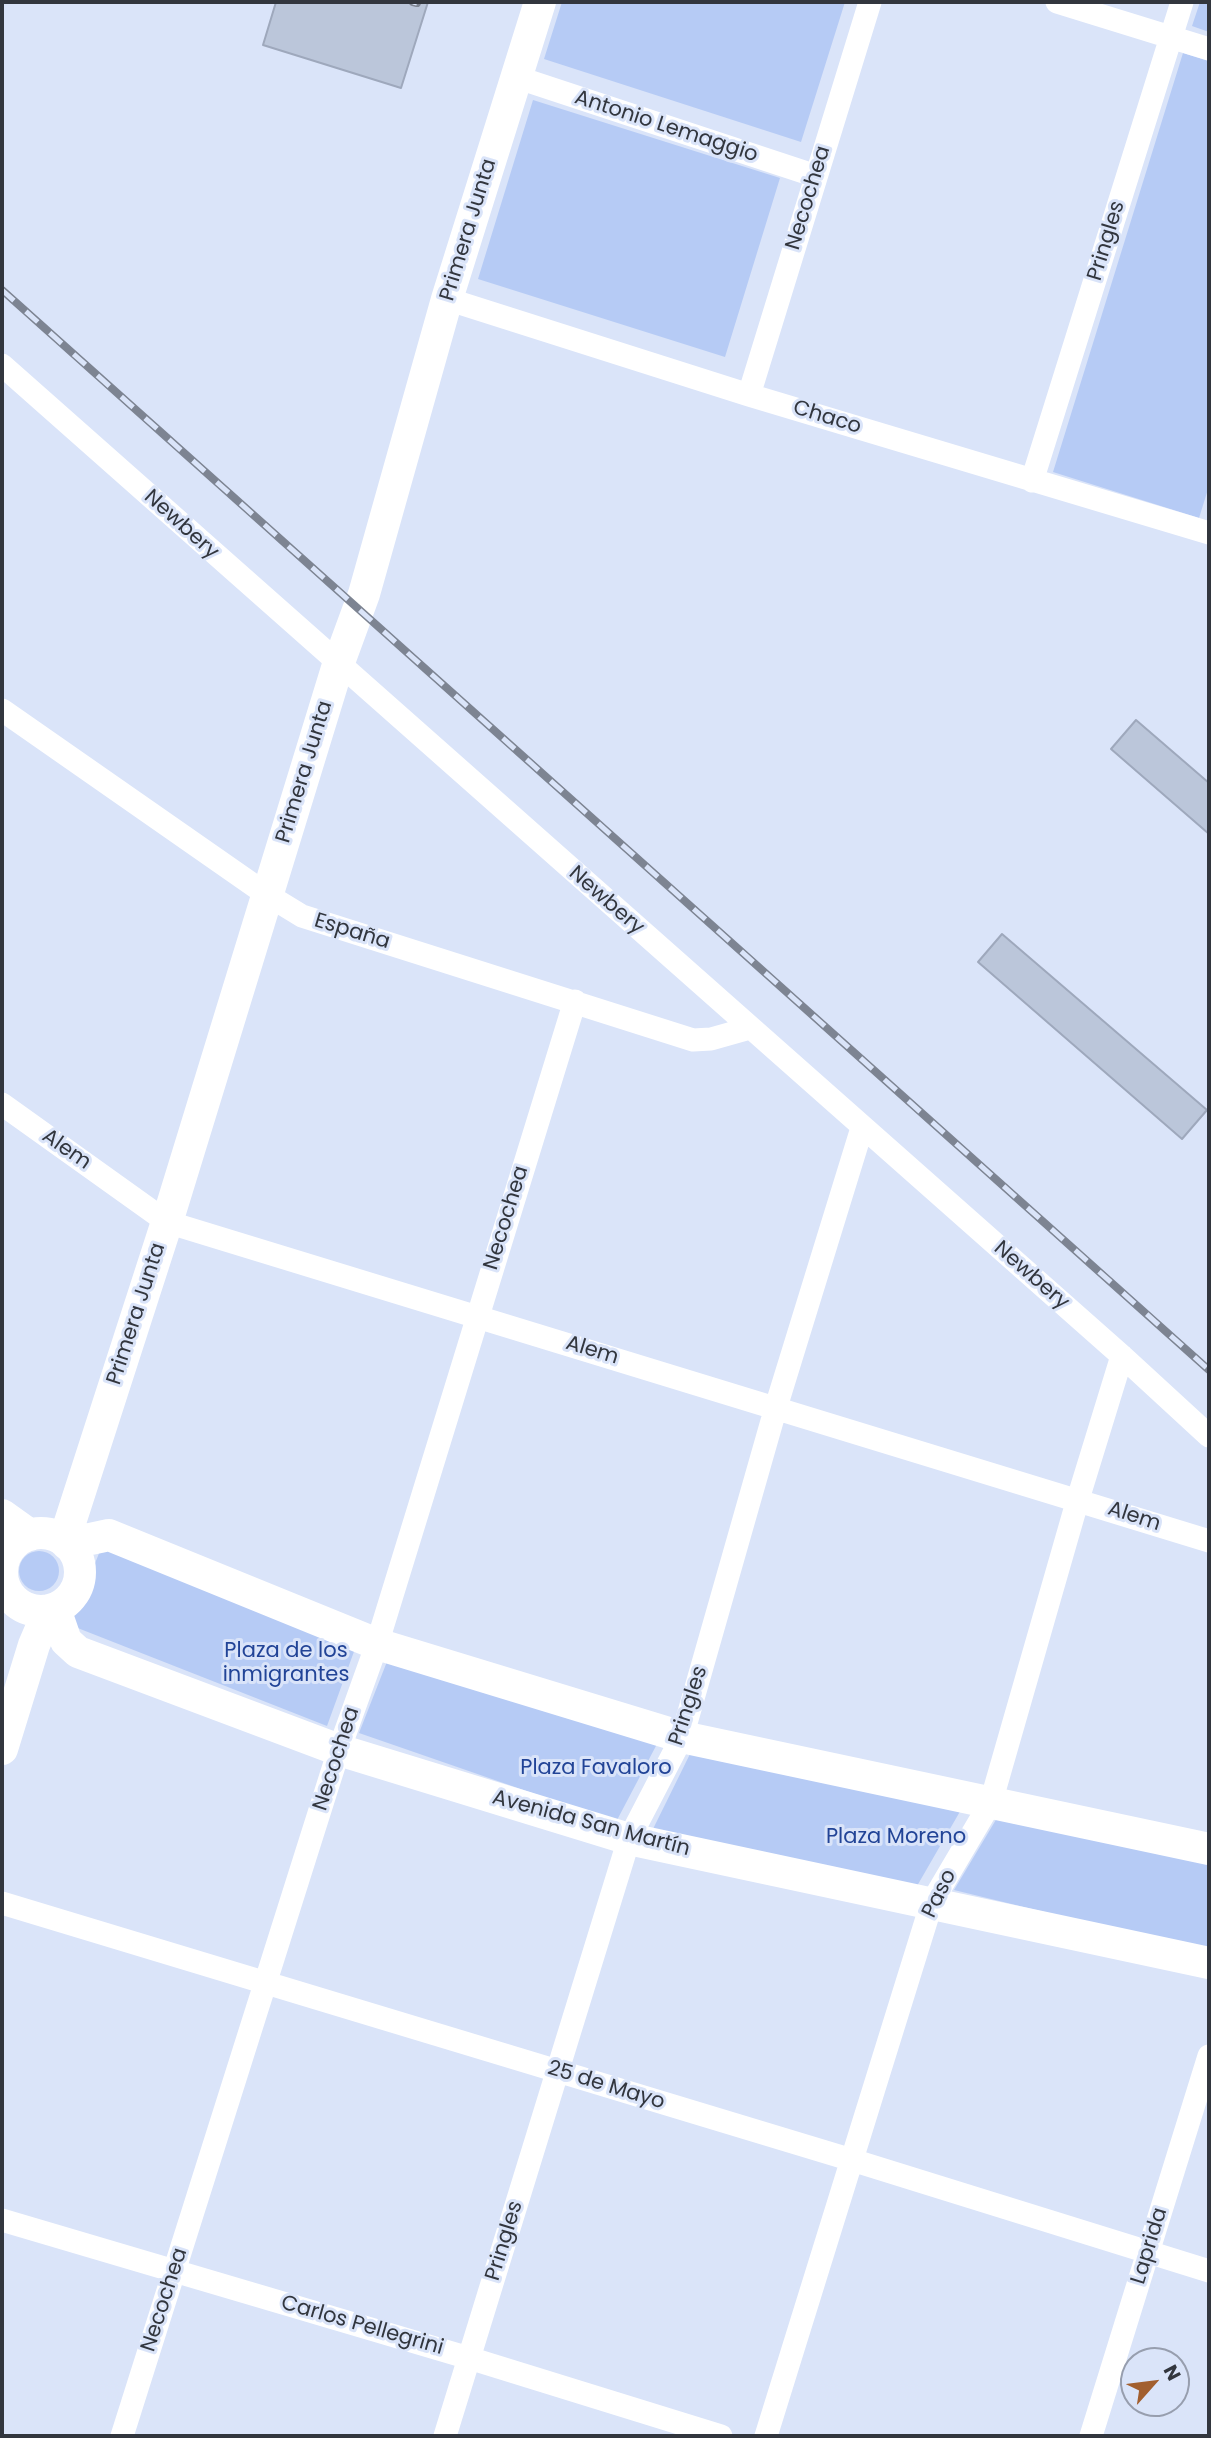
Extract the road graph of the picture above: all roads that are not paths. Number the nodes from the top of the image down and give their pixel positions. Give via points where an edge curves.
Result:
1 (540, 2) edge
2 (870, 2) edge
3 (1057, 2) edge
4 (1182, 2) edge
5 (1171, 37) junction
6 (1209, 49) edge
7 (516, 77) junction
8 (816, 176) junction
9 (447, 299) junction
10 (4, 372) edge
11 (748, 395) junction
12 (1032, 481) junction
13 (1209, 533) edge
14 (338, 665) junction
15 (2, 710) edge
16 (266, 894) junction
17 (575, 1001) junction
18 (750, 1028) junction
19 (2, 1104) edge
20 (862, 1128) junction
21 (167, 1222) junction
22 (477, 1316) junction
23 (1122, 1356) junction
24 (776, 1407) junction
25 (1209, 1436) edge
26 (1077, 1499) junction
27 (2, 1515) edge
28 (30, 1535) junction
29 (1209, 1541) edge
30 (66, 1542) junction
31 (6, 1587) edge
32 (52, 1610) junction
33 (377, 1644) junction
34 (34, 1645) junction
35 (682, 1737) junction
36 (2, 1749) edge
37 (339, 1750) junction
38 (990, 1802) junction
39 (629, 1839) junction
40 (1209, 1849) edge
41 (932, 1902) junction
42 (2, 1903) edge
43 (1209, 1963) edge
44 (266, 1983) junction
45 (1209, 2056) edge
46 (558, 2071) junction
47 (852, 2160) junction
48 (2, 2220) edge
49 (1148, 2252) junction
50 (174, 2271) junction
51 (1209, 2271) edge
52 (469, 2358) junction
53 (122, 2436) edge
54 (445, 2436) edge
55 (721, 2436) edge
56 (766, 2436) edge
57 (1091, 2436) edge

1 - 7 main road, Primera Junta
2 - 8 street, Necochea
3 - 5 street
4 - 5 street, Pringles
5 - 6 street
5 - 12 street, Pringles
7 - 8 street, Antonio Lemaggio
7 - 9 main road, Primera Junta
8 - 11 street, Necochea
9 - 11 street, Chaco
9 - 14 main road, Primera Junta via 364,594
10 - 14 street, Newbery
11 - 12 street, Chaco
12 - 13 street, Chaco
14 - 16 main road, Primera Junta
14 - 18 street, Newbery
15 - 16 street, España
16 - 17 street, España via 302,916
16 - 21 main road, Primera Junta
17 - 18 street, España via 694,1040 711,1040
17 - 22 street, Necochea
18 - 20 street, Newbery
19 - 21 street, Alem
20 - 23 street, Newbery
20 - 24 street, Pringles
21 - 22 street, Alem
21 - 30 main road, Primera Junta
22 - 24 street, Alem
22 - 33 street, Necochea
23 - 25 street, Newbery
23 - 26 street, Paso
24 - 26 street, Alem
24 - 35 street, Pringles
26 - 29 street, Alem
26 - 38 street, Paso
27 - 28 main road
28 - 30 main road via 44,1533
28 - 31 main road via 8,1552
30 - 32 main road via 78,1560 79,1584 66,1603
30 - 33 main road via 109,1535
31 - 32 main road via 29,1610
31 - 34 main road via 26,1619
32 - 34 main road
32 - 37 main road, Avenida San Martín via 66,1641 78,1652
33 - 35 main road
33 - 37 street, Necochea
34 - 36 main road
35 - 38 main road
35 - 39 street, Pringles
37 - 39 main road, Avenida San Martín
37 - 44 street, Necochea
38 - 40 main road
38 - 41 street, Paso
39 - 41 main road, Avenida San Martín
39 - 46 street, Pringles
41 - 43 main road, Avenida San Martín
41 - 47 street, Paso
42 - 44 street, 25 de Mayo
44 - 46 street, 25 de Mayo
44 - 50 street, Necochea
45 - 49 street, Laprida
46 - 47 street, 25 de Mayo
46 - 52 street, Pringles
47 - 49 street, 25 de Mayo
47 - 56 street, Paso
48 - 50 street, Carlos Pellegrini
49 - 51 street, 25 de Mayo
49 - 57 street, Laprida
50 - 52 street, Carlos Pellegrini
50 - 53 street, Necochea
52 - 54 street, Pringles
52 - 55 street, Carlos Pellegrini

